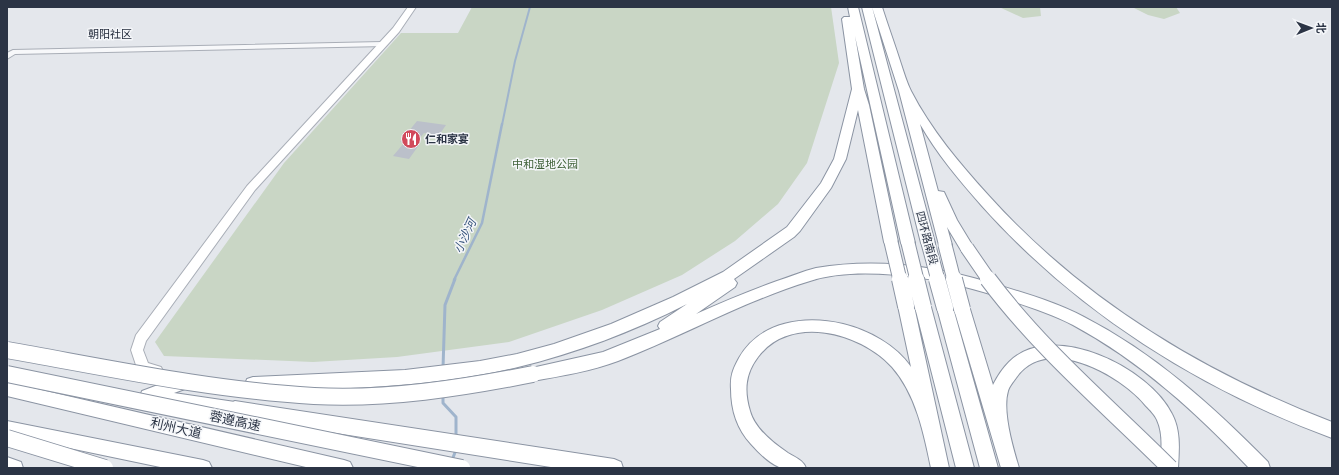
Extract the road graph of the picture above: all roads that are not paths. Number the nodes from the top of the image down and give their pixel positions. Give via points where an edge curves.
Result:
1 (405, 7) edge
2 (412, 7) edge
3 (845, 7) edge
4 (853, 7) edge
5 (867, 7) edge
6 (877, 7) edge
7 (382, 44) junction
8 (7, 57) edge
9 (865, 98) junction
10 (909, 99) junction
11 (920, 147) junction
12 (795, 228) junction
13 (954, 308) junction
14 (636, 346) junction
15 (7, 350) edge
16 (7, 374) edge
17 (200, 376) junction
18 (253, 384) joint
19 (7, 390) edge
20 (149, 396) junction
21 (87, 407) junction
22 (235, 409) joint
23 (932, 428) junction
24 (1332, 430) edge
25 (11, 432) edge
26 (1000, 437) junction
27 (7, 466) edge
28 (940, 467) edge
29 (14, 468) edge
30 (92, 468) edge
31 (105, 468) edge
32 (203, 468) edge
33 (344, 468) edge
34 (462, 468) edge
35 (614, 468) edge
36 (797, 468) edge
37 (965, 468) edge
38 (989, 468) edge
39 (1010, 468) edge
40 (1169, 468) edge
41 (1261, 468) edge

1 - 7 main road
2 - 7 main road via 396,30
3 - 9 highway
4 - 9 highway, 四环路南段
5 - 13 highway, 四环路南段, bridge via 928,244
6 - 10 highway
7 - 8 street via 13,52
7 - 17 main road via 251,188 140,339 137,350 143,367
9 - 12 highway via 840,159 826,185
9 - 23 highway, bridge via 892,242
9 - 37 highway, 四环路南段, bridge via 908,243
10 - 11 highway
10 - 24 highway via 947,156 998,216 1078,289 1182,360 1251,395
11 - 13 highway, bridge via 944,245
11 - 40 highway, bridge via 950,220 983,274 1025,326 1058,361
12 - 14 highway via 720,290
12 - 18 highway via 719,281 614,331 553,352 510,362 419,376
13 - 26 highway
13 - 38 highway, 四环路南段
14 - 15 highway, bridge via 611,357 484,384 388,395 315,396 199,384
14 - 41 highway via 748,297 814,275 861,269 909,269 942,274 1023,299 1078,320 1133,355 1180,390 1223,428
16 - 34 highway, 蓉遵高速, bridge
17 - 18 main road
17 - 20 highway
19 - 21 highway, 利州大道
20 - 21 highway
20 - 22 highway
21 - 33 highway, 利州大道
22 - 35 highway
23 - 28 highway
23 - 36 highway via 913,387 898,364 879,346 830,326 787,328 765,339 752,352 739,374 738,402 749,430 773,454
25 - 30 highway
25 - 31 highway, bridge
25 - 32 highway
26 - 39 highway
26 - 40 highway via 999,389 1013,366 1034,353 1066,352 1093,359 1117,371 1140,388 1162,413 1171,438
27 - 29 highway

